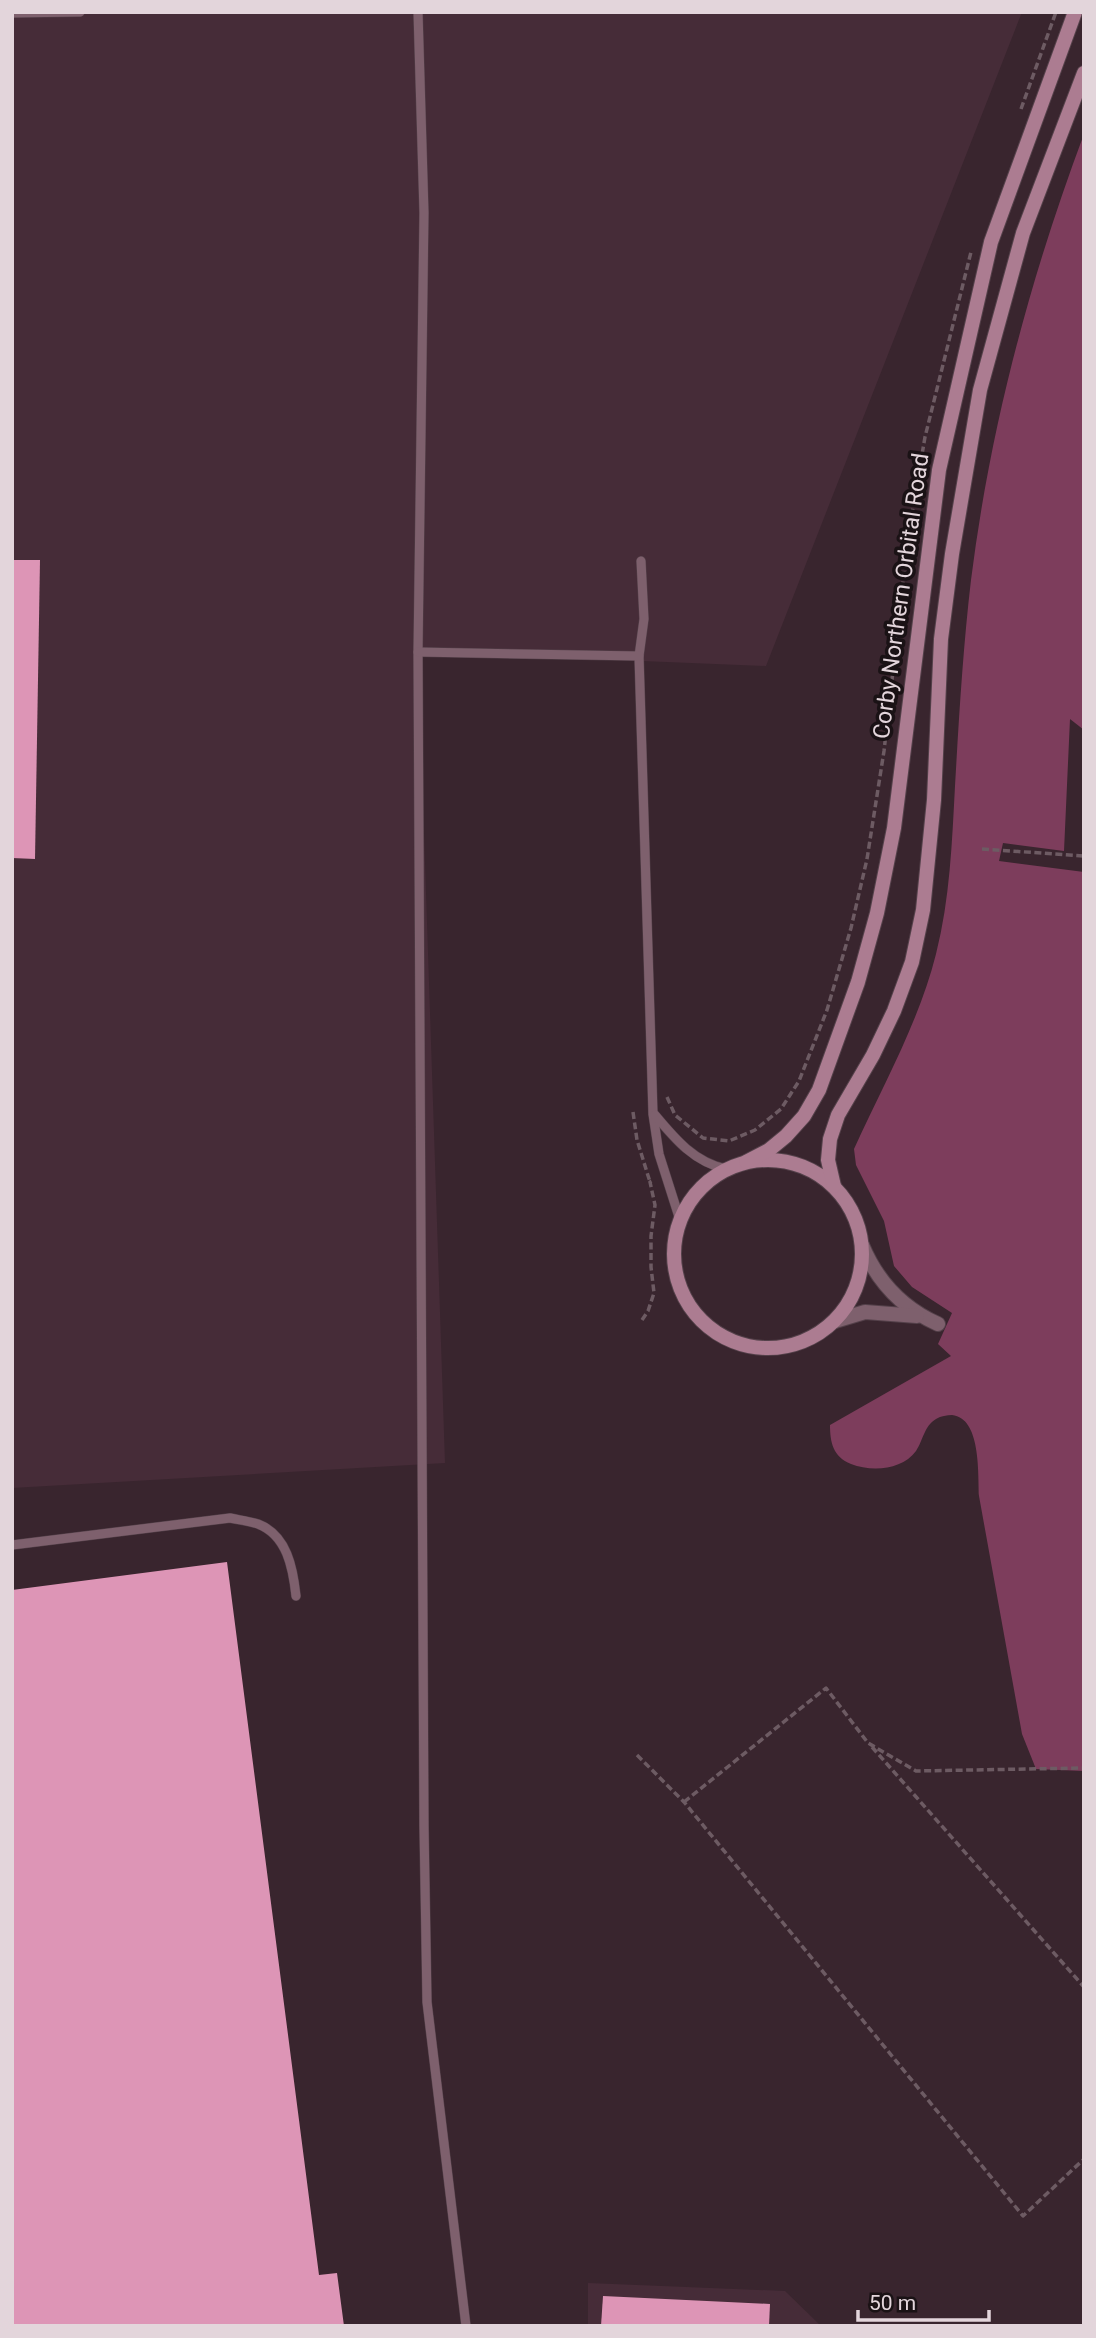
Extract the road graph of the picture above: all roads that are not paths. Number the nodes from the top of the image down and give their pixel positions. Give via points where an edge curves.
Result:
1 (80, 12) edge
2 (418, 12) edge
3 (1075, 12) edge
4 (12, 13) edge
5 (1084, 73) edge
6 (641, 561) dead end
7 (418, 652) junction
8 (639, 656) junction
9 (653, 1114) junction
10 (746, 1162) junction
11 (726, 1169) junction
12 (834, 1186) junction
13 (680, 1220) junction
14 (862, 1245) junction
15 (921, 1317) junction
16 (835, 1321) junction
17 (938, 1324) dead end
18 (12, 1545) edge
19 (296, 1596) dead end
20 (466, 2326) edge

1 - 4 lane
2 - 7 lane via 424,213
3 - 10 street, Corby Northern Orbital Road via 991,242 939,470 894,828 858,982 819,1090 804,1116 769,1150
5 - 12 street, Corby Northern Orbital Road via 1023,233 980,390 941,639 923,910 912,962 894,1012 838,1115 830,1139 828,1160
6 - 8 lane via 644,619
7 - 8 lane
7 - 20 lane via 427,2002
8 - 9 lane
9 - 11 lane via 689,1152
9 - 13 lane via 659,1154
10 - 11 street
10 - 12 street via 777,1159 808,1168
11 - 13 street via 706,1182
12 - 14 street via 853,1213
13 - 16 street via 674,1246 676,1273 685,1299 703,1322 728,1339 757,1348 785,1347 812,1338
14 - 15 street via 881,1281
14 - 16 street via 861,1273
15 - 16 street via 865,1312
15 - 17 street
18 - 19 lane via 230,1518 260,1525 282,1542 293,1568

